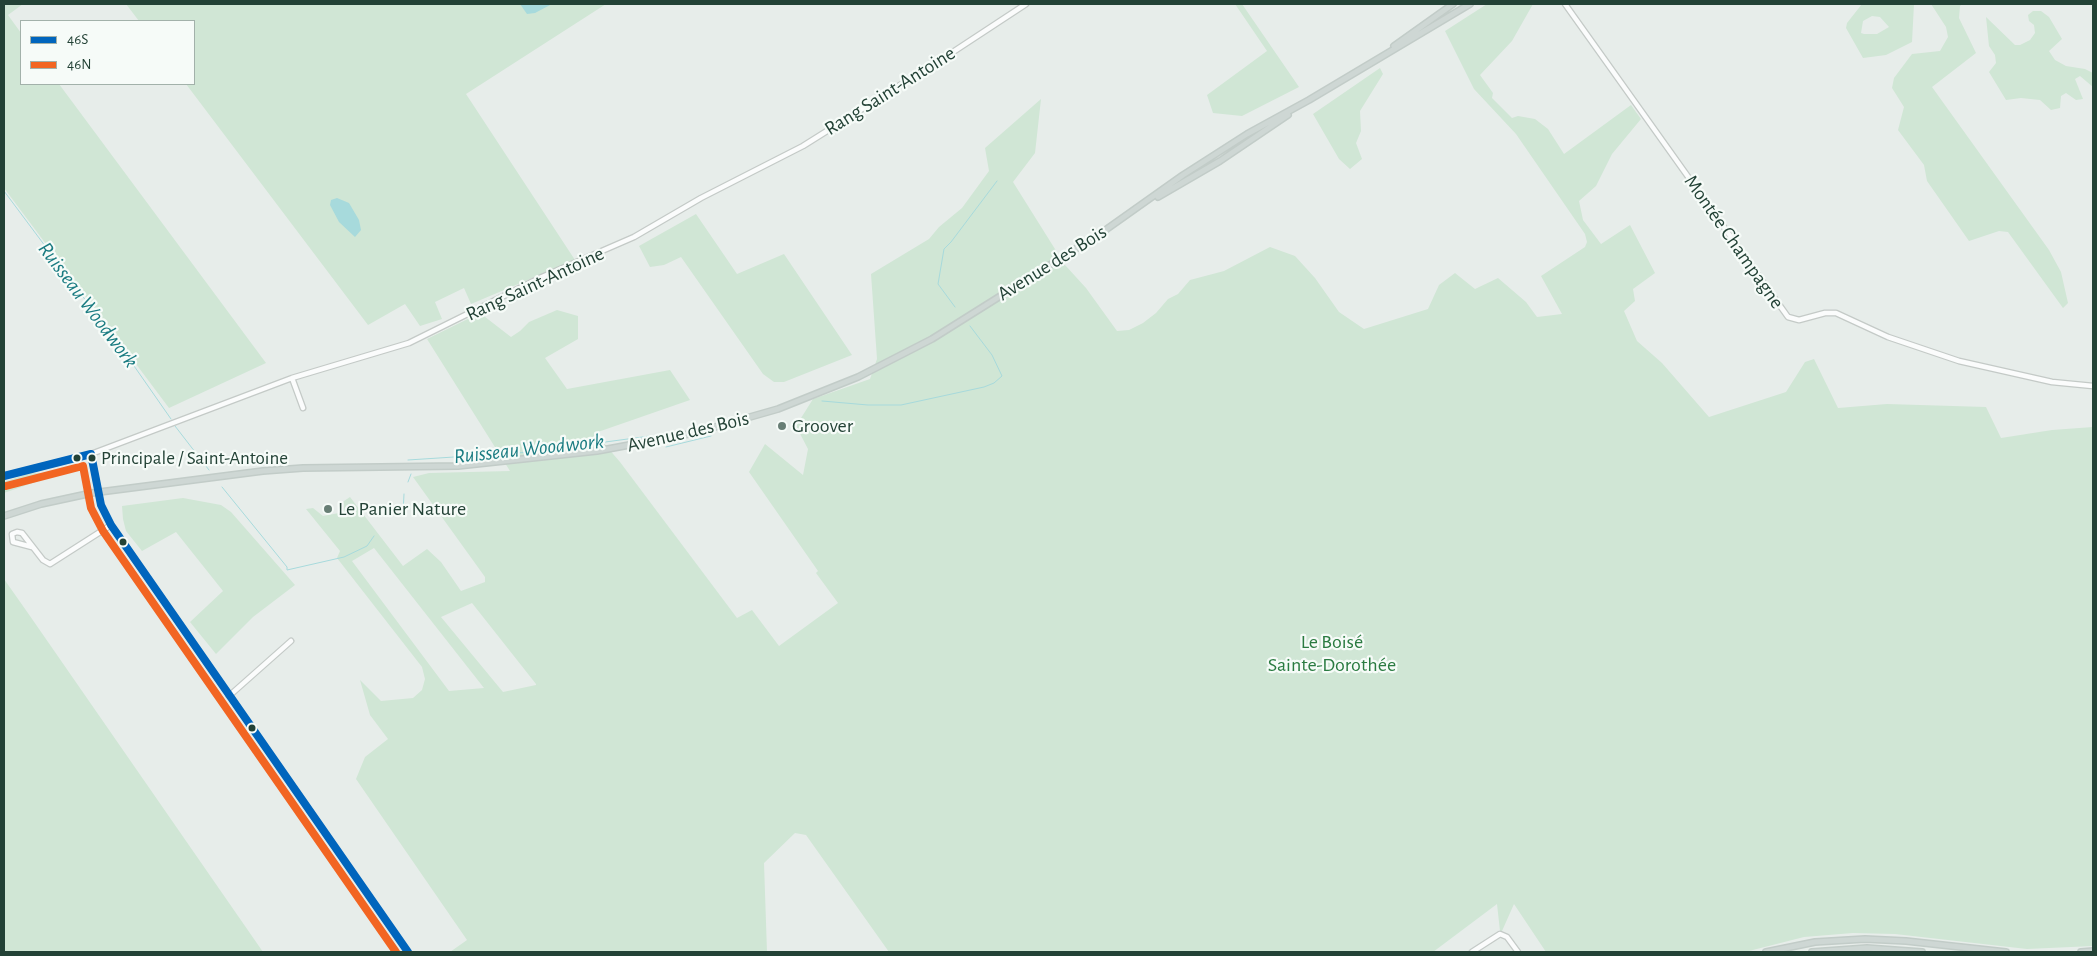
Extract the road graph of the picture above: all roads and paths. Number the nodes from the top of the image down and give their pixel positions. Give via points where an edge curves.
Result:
1 (1026, 4) edge
2 (1453, 4) edge
3 (1470, 4) edge
4 (1565, 4) edge
5 (1382, 55) junction
6 (292, 378) junction
7 (2093, 386) edge
8 (303, 408) dead end
9 (91, 454) junction
10 (4, 476) edge
11 (98, 492) junction
12 (4, 516) edge
13 (111, 526) junction
14 (32, 547) junction
15 (291, 641) dead end
16 (229, 696) junction
17 (2093, 951) edge
18 (408, 952) edge
19 (1472, 952) edge
20 (1518, 952) edge
21 (1766, 952) edge
22 (1812, 952) edge
23 (1922, 952) edge
24 (2006, 952) edge
25 (2081, 952) edge

1 - 6 street, Rang Saint-Antoine via 802,146 634,237 542,277 410,343
2 - 5 main road, Avenue des Bois
3 - 5 main road, Avenue des Bois
4 - 7 street, Montée Champagne via 1788,316 1799,320 1836,313 1893,339 1964,363 2052,382
5 - 11 main road, Avenue des Bois via 1309,100 1220,162 1142,205 948,330 889,362 813,395 726,425 624,447 505,462 429,468 276,470
6 - 8 street
6 - 9 street, Rang Saint-Antoine
9 - 10 street, Rang Saint-Antoine
9 - 11 street
11 - 12 main road, Avenue des Bois
11 - 13 street
13 - 14 street via 52,563 46,562
13 - 16 street
14 - 14 street via 20,532 12,534 14,542
15 - 16 street
16 - 18 street
17 - 25 main road
19 - 20 street via 1500,934 1507,937
21 - 24 main road via 1815,942 1871,938
22 - 23 main road via 1867,948

